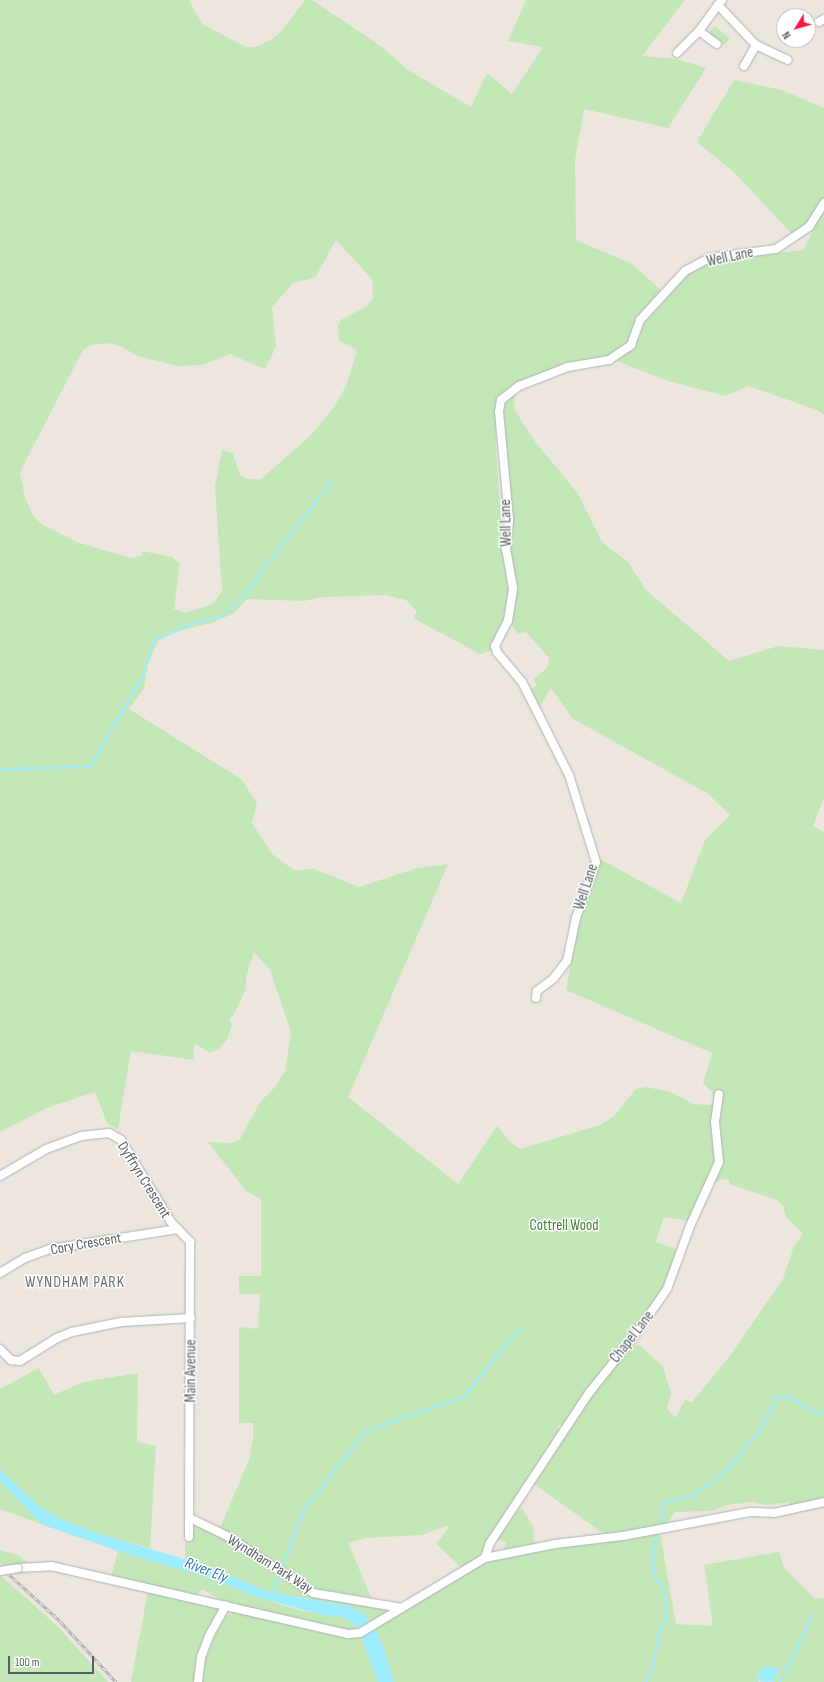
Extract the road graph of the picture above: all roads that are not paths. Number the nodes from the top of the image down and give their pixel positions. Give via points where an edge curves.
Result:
1 (720, 3) edge
2 (699, 31) junction
3 (717, 44) dead end
4 (756, 45) junction
5 (677, 53) dead end
6 (788, 60) dead end
7 (744, 66) dead end
8 (824, 202) edge
9 (536, 998) dead end
10 (719, 1094) dead end
11 (0, 1176) edge
12 (177, 1230) junction
13 (0, 1273) edge
14 (191, 1318) junction
15 (0, 1349) edge
16 (824, 1502) edge
17 (190, 1518) junction
18 (189, 1537) dead end
19 (486, 1558) junction
20 (0, 1571) edge
21 (226, 1605) junction
22 (402, 1608) junction
23 (198, 1682) edge

1 - 2 street
1 - 4 street
2 - 3 street
2 - 5 street
4 - 6 street
4 - 7 street
8 - 9 street, Well Lane via 809,227 776,249 709,258 685,271 640,320 631,345 608,360 568,367 518,386 501,400 499,412 509,519 506,550 513,588 508,621 495,646 496,652 522,682 569,775 596,862 576,918 567,961 554,978 537,991
10 - 19 street, Chapel Lane via 715,1122 719,1162 690,1226 668,1289 633,1338 589,1392 490,1543
11 - 12 street, Dyffryn Crescent via 46,1149 81,1136 109,1133 122,1140
12 - 13 street, Cory Crescent via 50,1249 26,1258
12 - 14 street, Main Avenue via 190,1242
14 - 15 street via 121,1322 72,1332 57,1338 20,1361 11,1360
14 - 17 street, Main Avenue
16 - 19 street via 774,1513 750,1512
17 - 18 street, Main Avenue
17 - 22 street, Wyndham Park Way via 229,1537 313,1593
19 - 22 street
20 - 21 street, bridge via 51,1566
21 - 22 street via 348,1634 360,1633
21 - 23 street via 201,1657

